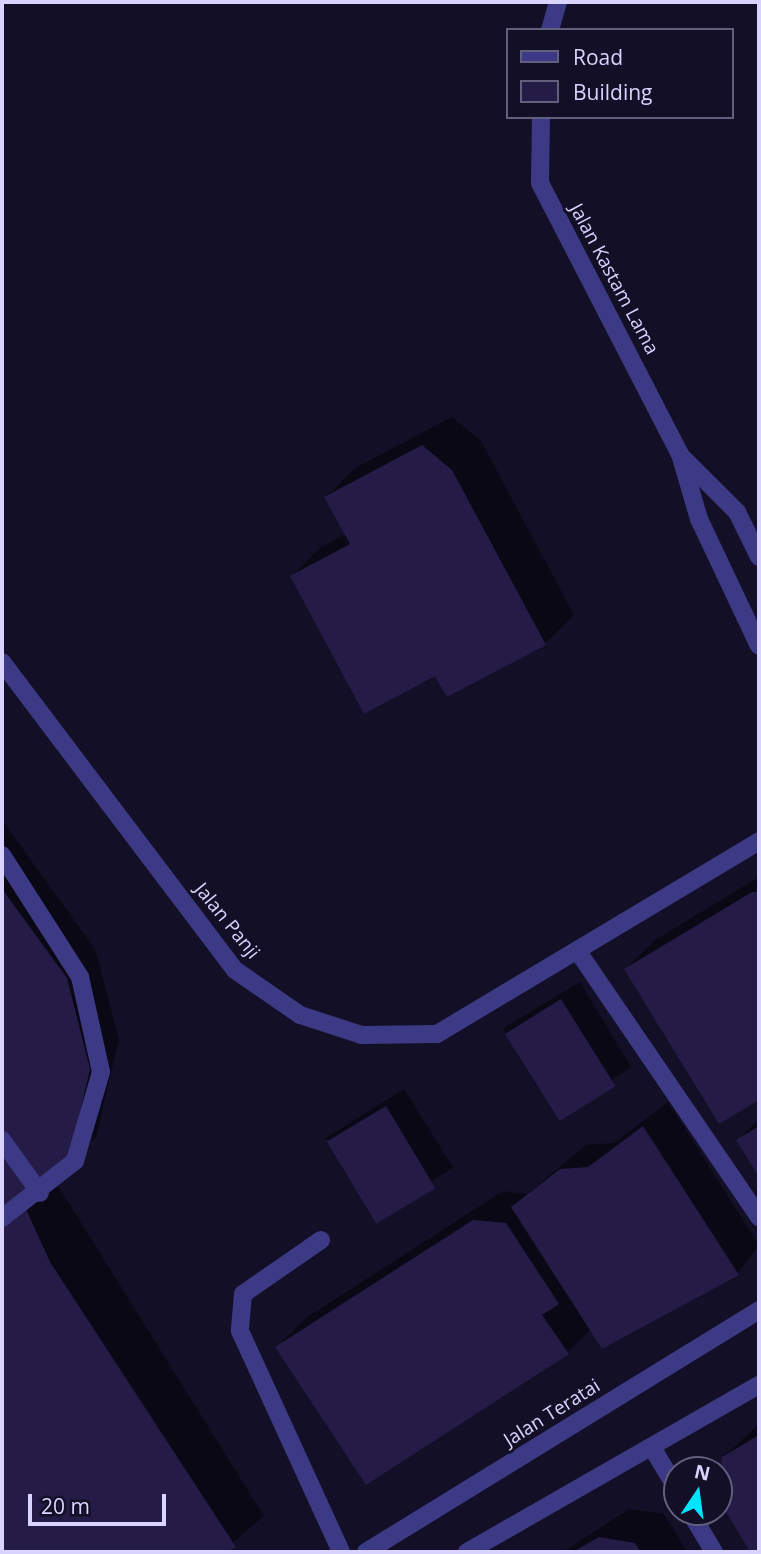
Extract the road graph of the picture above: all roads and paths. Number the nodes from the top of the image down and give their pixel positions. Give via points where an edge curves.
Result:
1 (558, 2) edge
2 (551, 28) edge
3 (541, 119) edge
4 (680, 454) junction
5 (759, 557) edge
6 (759, 646) edge
7 (2, 662) edge
8 (759, 841) edge
9 (2, 855) edge
10 (579, 953) junction
11 (2, 1140) edge
12 (40, 1193) junction
13 (759, 1217) edge
14 (2, 1218) edge
15 (321, 1240) dead end
16 (759, 1310) edge
17 (759, 1385) edge
18 (653, 1449) junction
19 (663, 1466) edge
20 (699, 1526) edge
21 (472, 1551) edge
22 (341, 1552) edge
23 (366, 1552) edge
24 (714, 1552) edge

1 - 2 street
3 - 4 street, Jalan Kastam Lama via 540,183
4 - 5 street, Jalan Kastam Lama via 737,512
4 - 6 street, Jalan Kastam Lama via 699,519
7 - 10 street, Jalan Panji via 235,970 300,1015 362,1035 437,1034
8 - 10 street, Jalan Panji
9 - 12 street via 80,977 101,1072 75,1161
10 - 13 street
11 - 12 street
12 - 14 street
15 - 22 street via 243,1294 240,1331
16 - 23 street, Jalan Teratai
17 - 18 street
18 - 19 street
18 - 21 street
20 - 24 street

